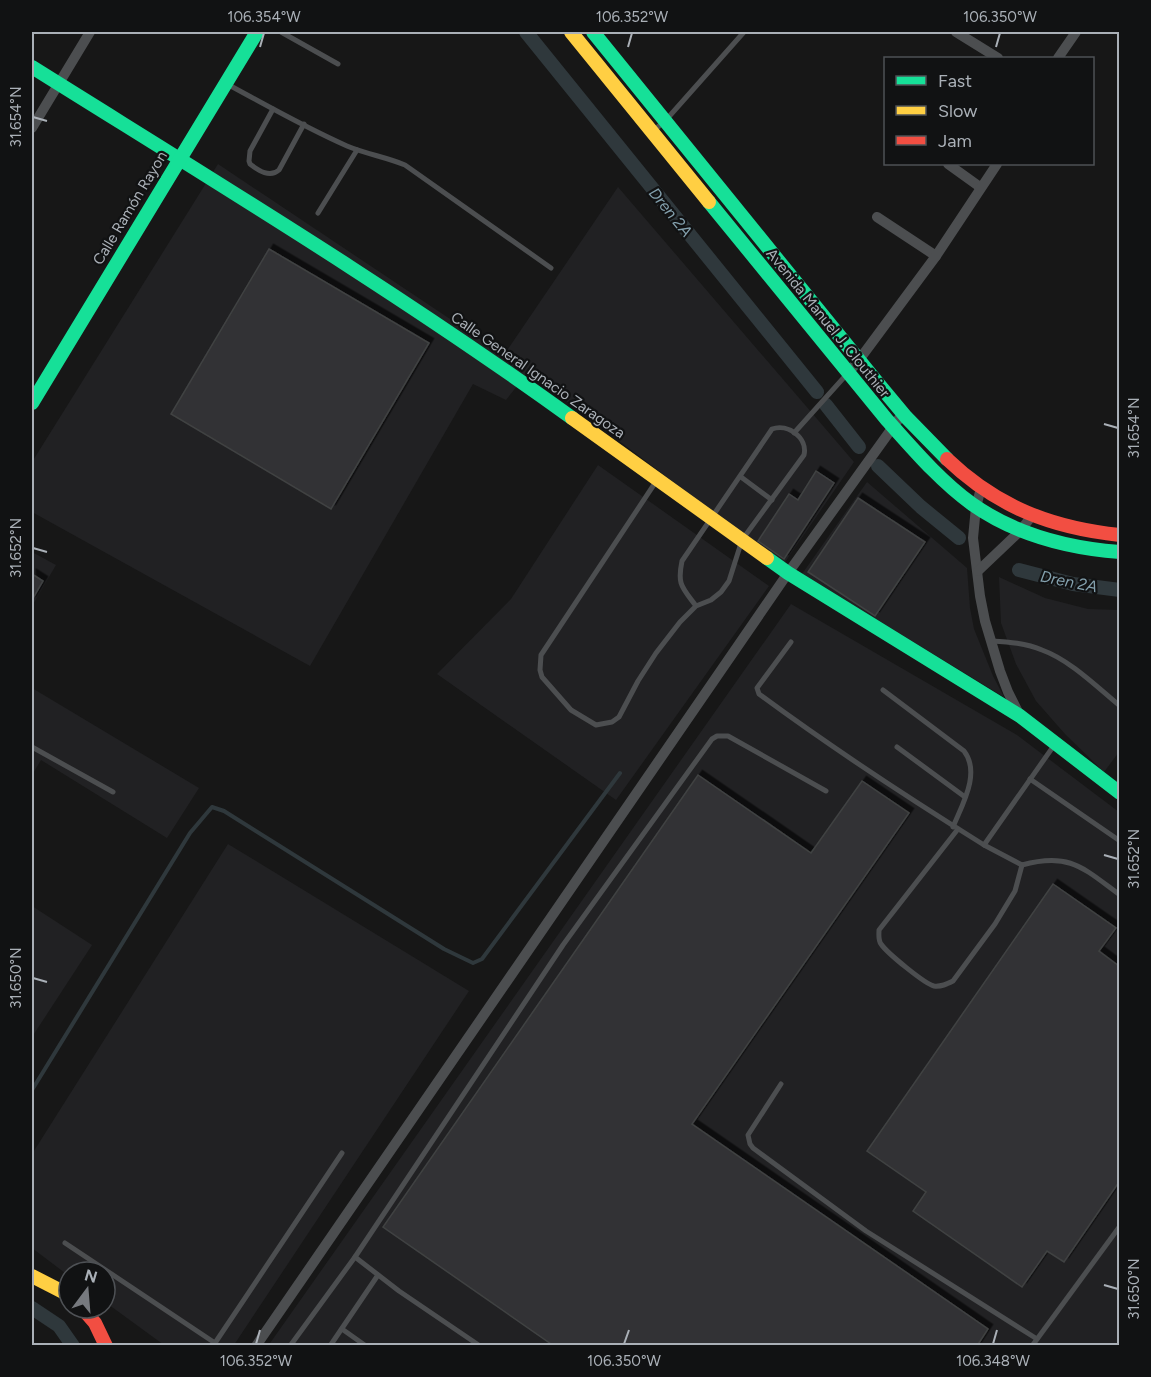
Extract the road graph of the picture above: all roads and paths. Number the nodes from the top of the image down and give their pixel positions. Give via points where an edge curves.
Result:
1 (90, 32) edge
2 (257, 32) edge
3 (281, 32) edge
4 (571, 32) edge
5 (593, 32) edge
6 (744, 32) edge
7 (956, 32) edge
8 (1076, 32) edge
9 (996, 57) edge
10 (1059, 57) edge
11 (338, 64) dead end
12 (32, 67) edge
13 (226, 83) junction
14 (58, 84) junction
15 (273, 109) junction
16 (666, 120) junction
17 (304, 124) junction
18 (32, 128) edge
19 (652, 132) junction
20 (357, 150) junction
21 (178, 159) junction
22 (949, 165) edge
23 (996, 165) edge
24 (980, 187) junction
25 (318, 213) dead end
26 (877, 217) dead end
27 (936, 256) junction
28 (551, 268) dead end
29 (859, 360) junction
30 (848, 373) junction
31 (34, 392) edge
32 (903, 413) junction
33 (892, 426) junction
34 (795, 433) junction
35 (741, 477) junction
36 (657, 480) junction
37 (981, 488) junction
38 (772, 500) junction
39 (976, 507) junction
40 (1031, 517) junction
41 (712, 518) junction
42 (1020, 531) junction
43 (1119, 535) edge
44 (742, 540) junction
45 (1119, 552) edge
46 (978, 571) junction
47 (788, 573) junction
48 (696, 606) junction
49 (991, 641) junction
50 (791, 642) dead end
51 (884, 690) dead end
52 (1119, 706) edge
53 (1020, 716) junction
54 (1056, 743) junction
55 (32, 747) edge
56 (897, 747) dead end
57 (1030, 779) junction
58 (1117, 786) edge
59 (826, 791) dead end
60 (113, 792) dead end
61 (965, 797) junction
62 (956, 828) junction
63 (1119, 841) edge
64 (984, 845) junction
65 (1022, 865) junction
66 (1119, 895) edge
67 (781, 1084) dead end
68 (342, 1153) dead end
69 (1119, 1227) edge
70 (65, 1243) dead end
71 (355, 1257) junction
72 (32, 1275) edge
73 (378, 1275) junction
74 (57, 1288) edge
75 (92, 1320) edge
76 (342, 1329) junction
77 (1036, 1339) junction
78 (214, 1344) edge
79 (106, 1346) edge
80 (256, 1346) edge
81 (291, 1346) edge
82 (330, 1346) edge
83 (366, 1346) edge
84 (480, 1346) edge
85 (1032, 1346) edge

1 - 14 street
2 - 13 main road, Calle Ramón Rayon
3 - 11 lane
4 - 19 main road, Avenida Manuel J. Clouthier
5 - 16 main road, Avenida Manuel J. Clouthier
6 - 16 lane
7 - 9 street
8 - 10 street
12 - 14 main road, Calle General Ignacio Zaragoza
13 - 15 lane
13 - 21 main road, Calle Ramón Rayon
14 - 18 street
14 - 21 main road, Calle General Ignacio Zaragoza
15 - 17 lane
15 - 17 lane via 249,156 250,164 263,172 279,170
16 - 19 lane
16 - 29 main road, Avenida Manuel J. Clouthier
17 - 20 lane
19 - 30 main road, Avenida Manuel J. Clouthier
20 - 25 lane
20 - 28 lane via 405,165
21 - 31 main road, Calle Ramón Rayon
21 - 36 main road, Calle General Ignacio Zaragoza via 399,298
22 - 24 street
23 - 24 street
24 - 27 street
26 - 27 street
27 - 29 street
29 - 30 street
29 - 32 main road, Avenida Manuel J. Clouthier
30 - 33 main road, Avenida Manuel J. Clouthier
30 - 34 lane
32 - 33 street
32 - 37 main road, Avenida Manuel J. Clouthier
33 - 39 main road, Avenida Manuel J. Clouthier
33 - 47 street
34 - 35 lane via 783,427 772,429
34 - 38 lane via 804,444 804,455
35 - 38 lane
35 - 41 lane
36 - 41 main road, Calle General Ignacio Zaragoza
36 - 48 lane via 542,655 542,676 570,710 596,725 612,722 619,717 656,653
37 - 39 street
37 - 40 main road, Avenida Manuel J. Clouthier
38 - 44 lane
39 - 42 main road, Avenida Manuel J. Clouthier
39 - 46 street via 973,538
40 - 42 street
40 - 43 main road, Avenida Manuel J. Clouthier
41 - 44 main road, Calle General Ignacio Zaragoza
41 - 48 lane via 682,561 680,570 681,585
42 - 45 main road, Avenida Manuel J. Clouthier via 1050,542
42 - 46 street
44 - 47 main road, Calle General Ignacio Zaragoza
44 - 48 lane via 721,592
46 - 49 street
47 - 53 main road, Calle General Ignacio Zaragoza
47 - 80 street
49 - 52 lane via 1030,646 1062,659
49 - 53 street
50 - 62 lane via 757,688 759,694 821,740
51 - 61 lane via 968,757 971,775
53 - 54 main road, Calle General Ignacio Zaragoza
54 - 57 lane
54 - 58 main road, Calle General Ignacio Zaragoza
55 - 60 lane
56 - 61 lane
57 - 63 lane
57 - 64 lane
59 - 71 lane via 728,736 712,740 563,945
61 - 62 lane
62 - 64 lane
62 - 65 lane via 878,936 882,946 932,986 952,981 988,934 1015,891
64 - 65 lane
65 - 66 lane via 1052,860 1071,863
67 - 77 lane via 748,1135 753,1148 866,1231
68 - 78 lane
69 - 77 lane
70 - 78 lane
71 - 73 lane
71 - 81 lane
72 - 74 main road
73 - 76 lane
73 - 84 lane
75 - 79 main road
76 - 82 lane
76 - 83 lane
77 - 85 lane

